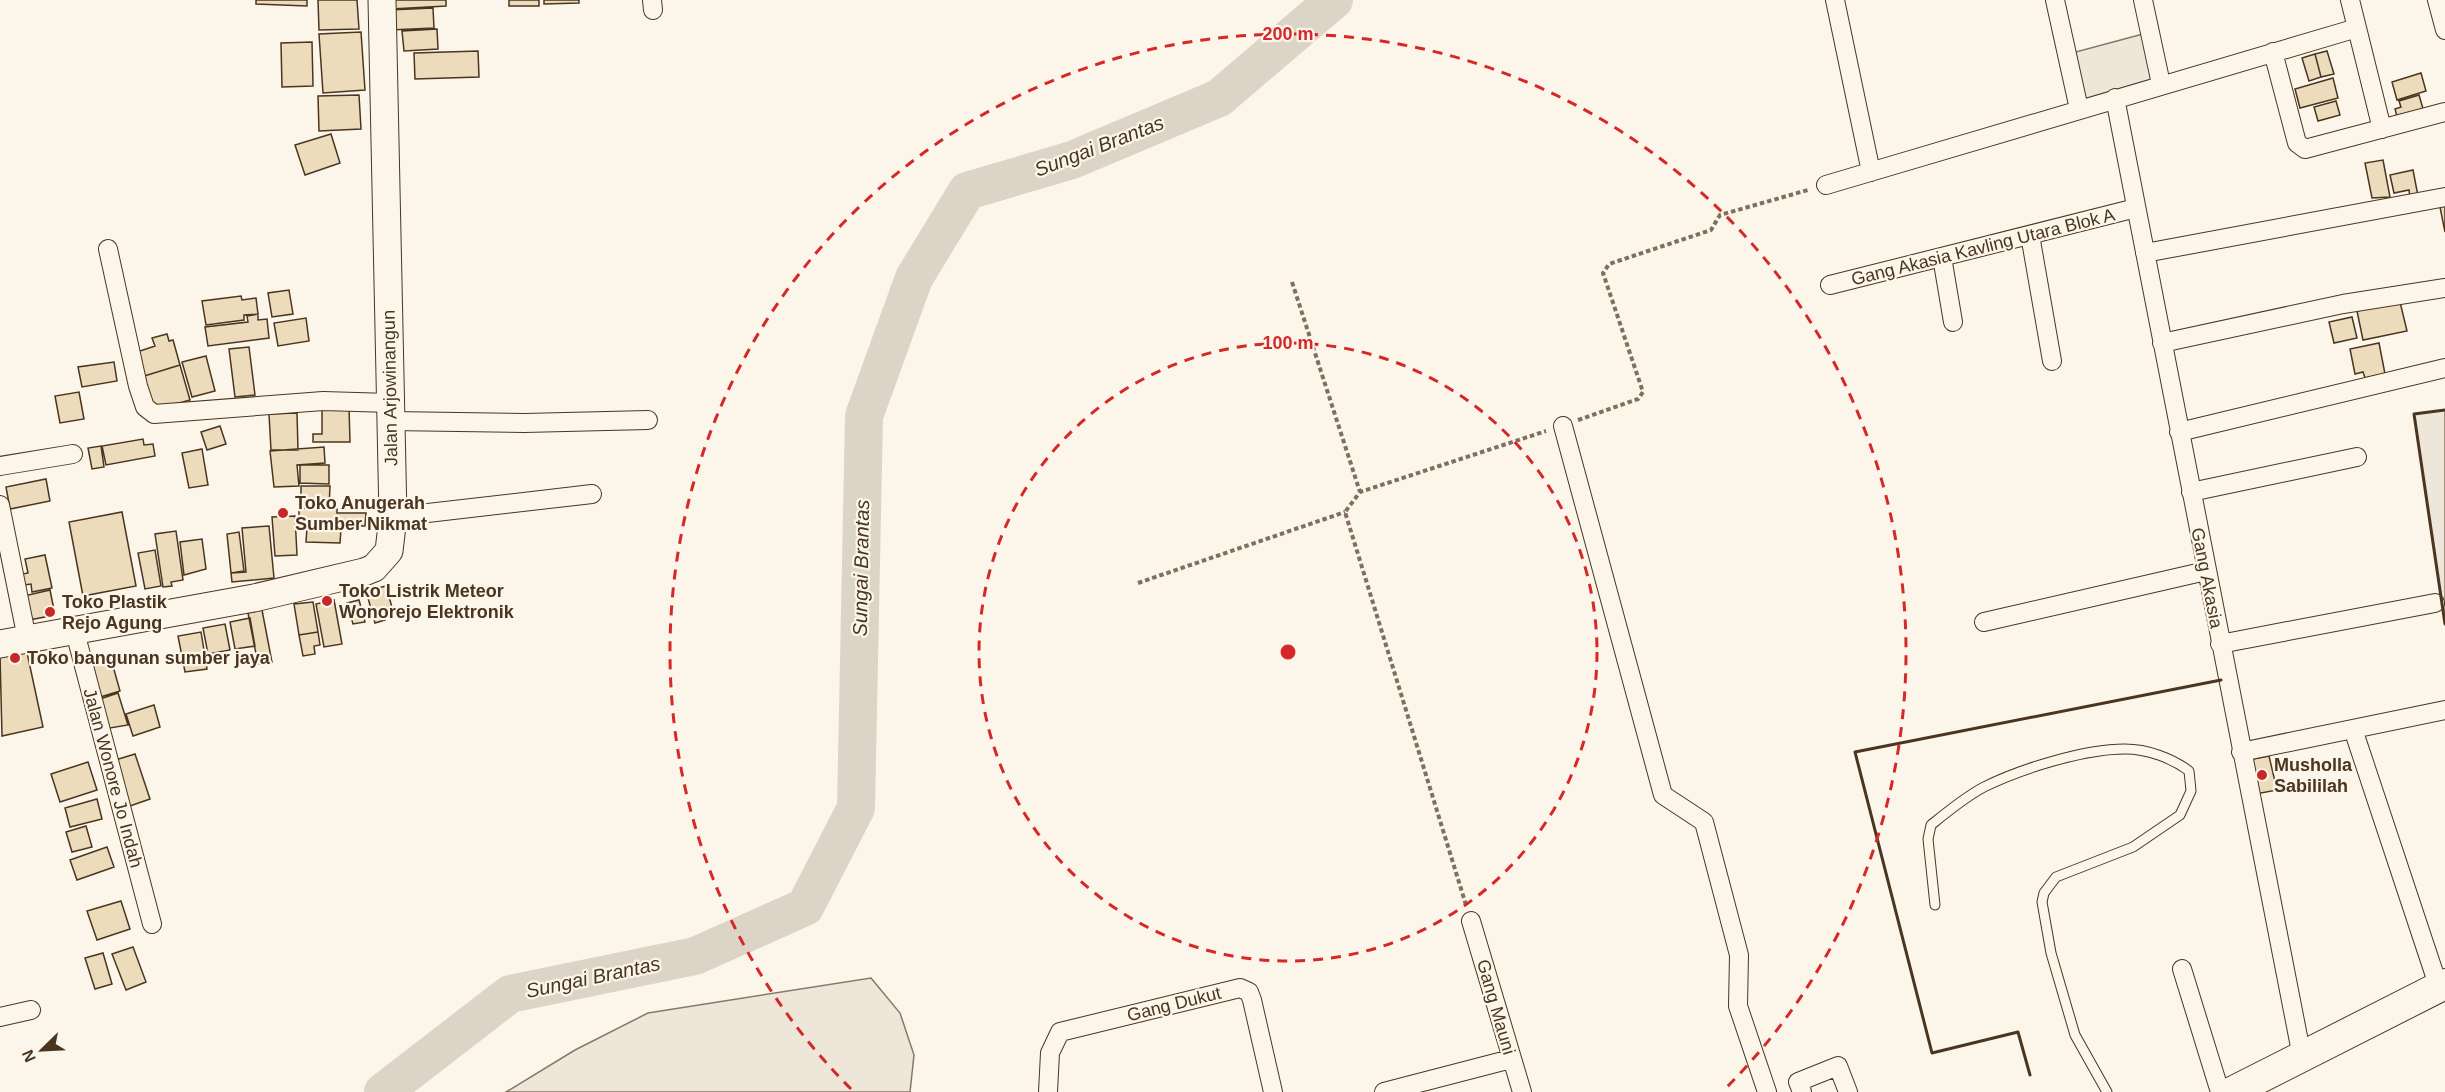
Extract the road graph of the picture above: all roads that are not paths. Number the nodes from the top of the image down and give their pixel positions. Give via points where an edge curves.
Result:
1 (382, 0) edge
2 (1835, 0) edge
3 (2055, 0) edge
4 (2143, 0) edge
5 (2350, 0) edge
6 (2437, 0) edge
7 (2357, 28) junction
8 (2445, 30) edge
9 (2273, 52) junction
10 (2161, 84) junction
11 (2115, 98) junction
12 (2079, 109) junction
13 (2445, 112) edge
14 (2382, 129) junction
15 (1871, 172) junction
16 (1826, 184) road end
17 (2445, 197) edge
18 (2136, 208) junction
19 (2030, 235) junction
20 (108, 249) dead end
21 (2145, 253) junction
22 (1942, 257) junction
23 (1830, 285) dead end
24 (2445, 288) edge
25 (1953, 322) dead end
26 (2162, 342) junction
27 (2052, 361) dead end
28 (2445, 368) edge
29 (390, 412) junction
30 (648, 420) dead end
31 (1563, 426) road end
32 (2179, 432) junction
33 (73, 454) dead end
34 (2357, 457) dead end
35 (0, 466) edge
36 (2191, 492) junction
37 (592, 495) dead end
38 (0, 505) edge
39 (393, 517) junction
40 (2206, 571) junction
41 (2435, 603) dead end
42 (1984, 622) dead end
43 (75, 632) junction
44 (27, 639) junction
45 (0, 644) edge
46 (2220, 644) junction
47 (2445, 710) edge
48 (2353, 729) junction
49 (2241, 752) junction
50 (1935, 905) dead end
51 (1472, 921) road end
52 (152, 924) dead end
53 (2182, 969) dead end
54 (2442, 986) edge
55 (31, 1010) dead end
56 (0, 1017) edge
57 (2302, 1057) junction
58 (1511, 1059) junction
59 (1800, 1087) edge
60 (2247, 1088) edge
61 (1048, 1092) edge
62 (1273, 1092) edge
63 (1384, 1092) edge
64 (1522, 1092) edge
65 (1769, 1092) edge
66 (1848, 1092) edge
67 (2107, 1092) edge
68 (2220, 1092) edge

1 - 29 main road, Jalan Arjowinangun
2 - 15 street
3 - 12 street
4 - 10 street
5 - 7 street
6 - 8 street
7 - 9 street
7 - 14 street
9 - 10 street
9 - 14 street via 2300,147 2311,149
10 - 11 street
11 - 12 street
11 - 18 street, Gang Akasia
12 - 15 street
13 - 14 street
15 - 16 street
17 - 21 street
18 - 19 street, Gang Akasia Kavling Utara Blok A
18 - 21 street, Gang Akasia
19 - 22 street, Gang Akasia Kavling Utara Blok A
19 - 27 street
20 - 29 street via 138,386 145,407 154,414 323,401
21 - 26 street, Gang Akasia
22 - 23 street, Gang Akasia Kavling Utara Blok A
22 - 25 street
24 - 26 street via 2343,304
26 - 32 street, Gang Akasia
28 - 32 street
29 - 30 street via 524,423
29 - 39 main road, Jalan Arjowinangun
31 - 65 street via 1662,795 1704,822 1739,955 1738,1006
32 - 36 street, Gang Akasia
33 - 35 street
34 - 36 street
36 - 40 street, Gang Akasia
37 - 39 street
38 - 44 street
39 - 43 main road, Jalan Arjowinangun via 388,551 375,568 364,572 254,598
40 - 42 street
40 - 46 street, Gang Akasia
41 - 46 street
43 - 44 main road, Jalan Arjowinangun
43 - 52 street, Jalan Wonore Jo Indah
44 - 45 main road, Jalan Arjowinangun
46 - 49 street, Gang Akasia
47 - 48 street
48 - 49 street
48 - 54 street
49 - 57 street, Gang Akasia
50 - 67 lane via 1928,839 1931,825 1981,788 2017,772 2068,758 2126,749 2174,759 2188,771 2191,791 2180,815 2133,847 2056,878 2043,893 2051,953 2074,1035
51 - 58 street, Gang Mauni
53 - 68 street
54 - 57 main road
55 - 56 street
57 - 60 main road
58 - 63 street
58 - 64 street, Gang Mauni
59 - 65 street
59 - 66 street via 1838,1066
61 - 62 street, Gang Dukut via 1050,1053 1060,1032 1240,988 1249,992 1252,1000

